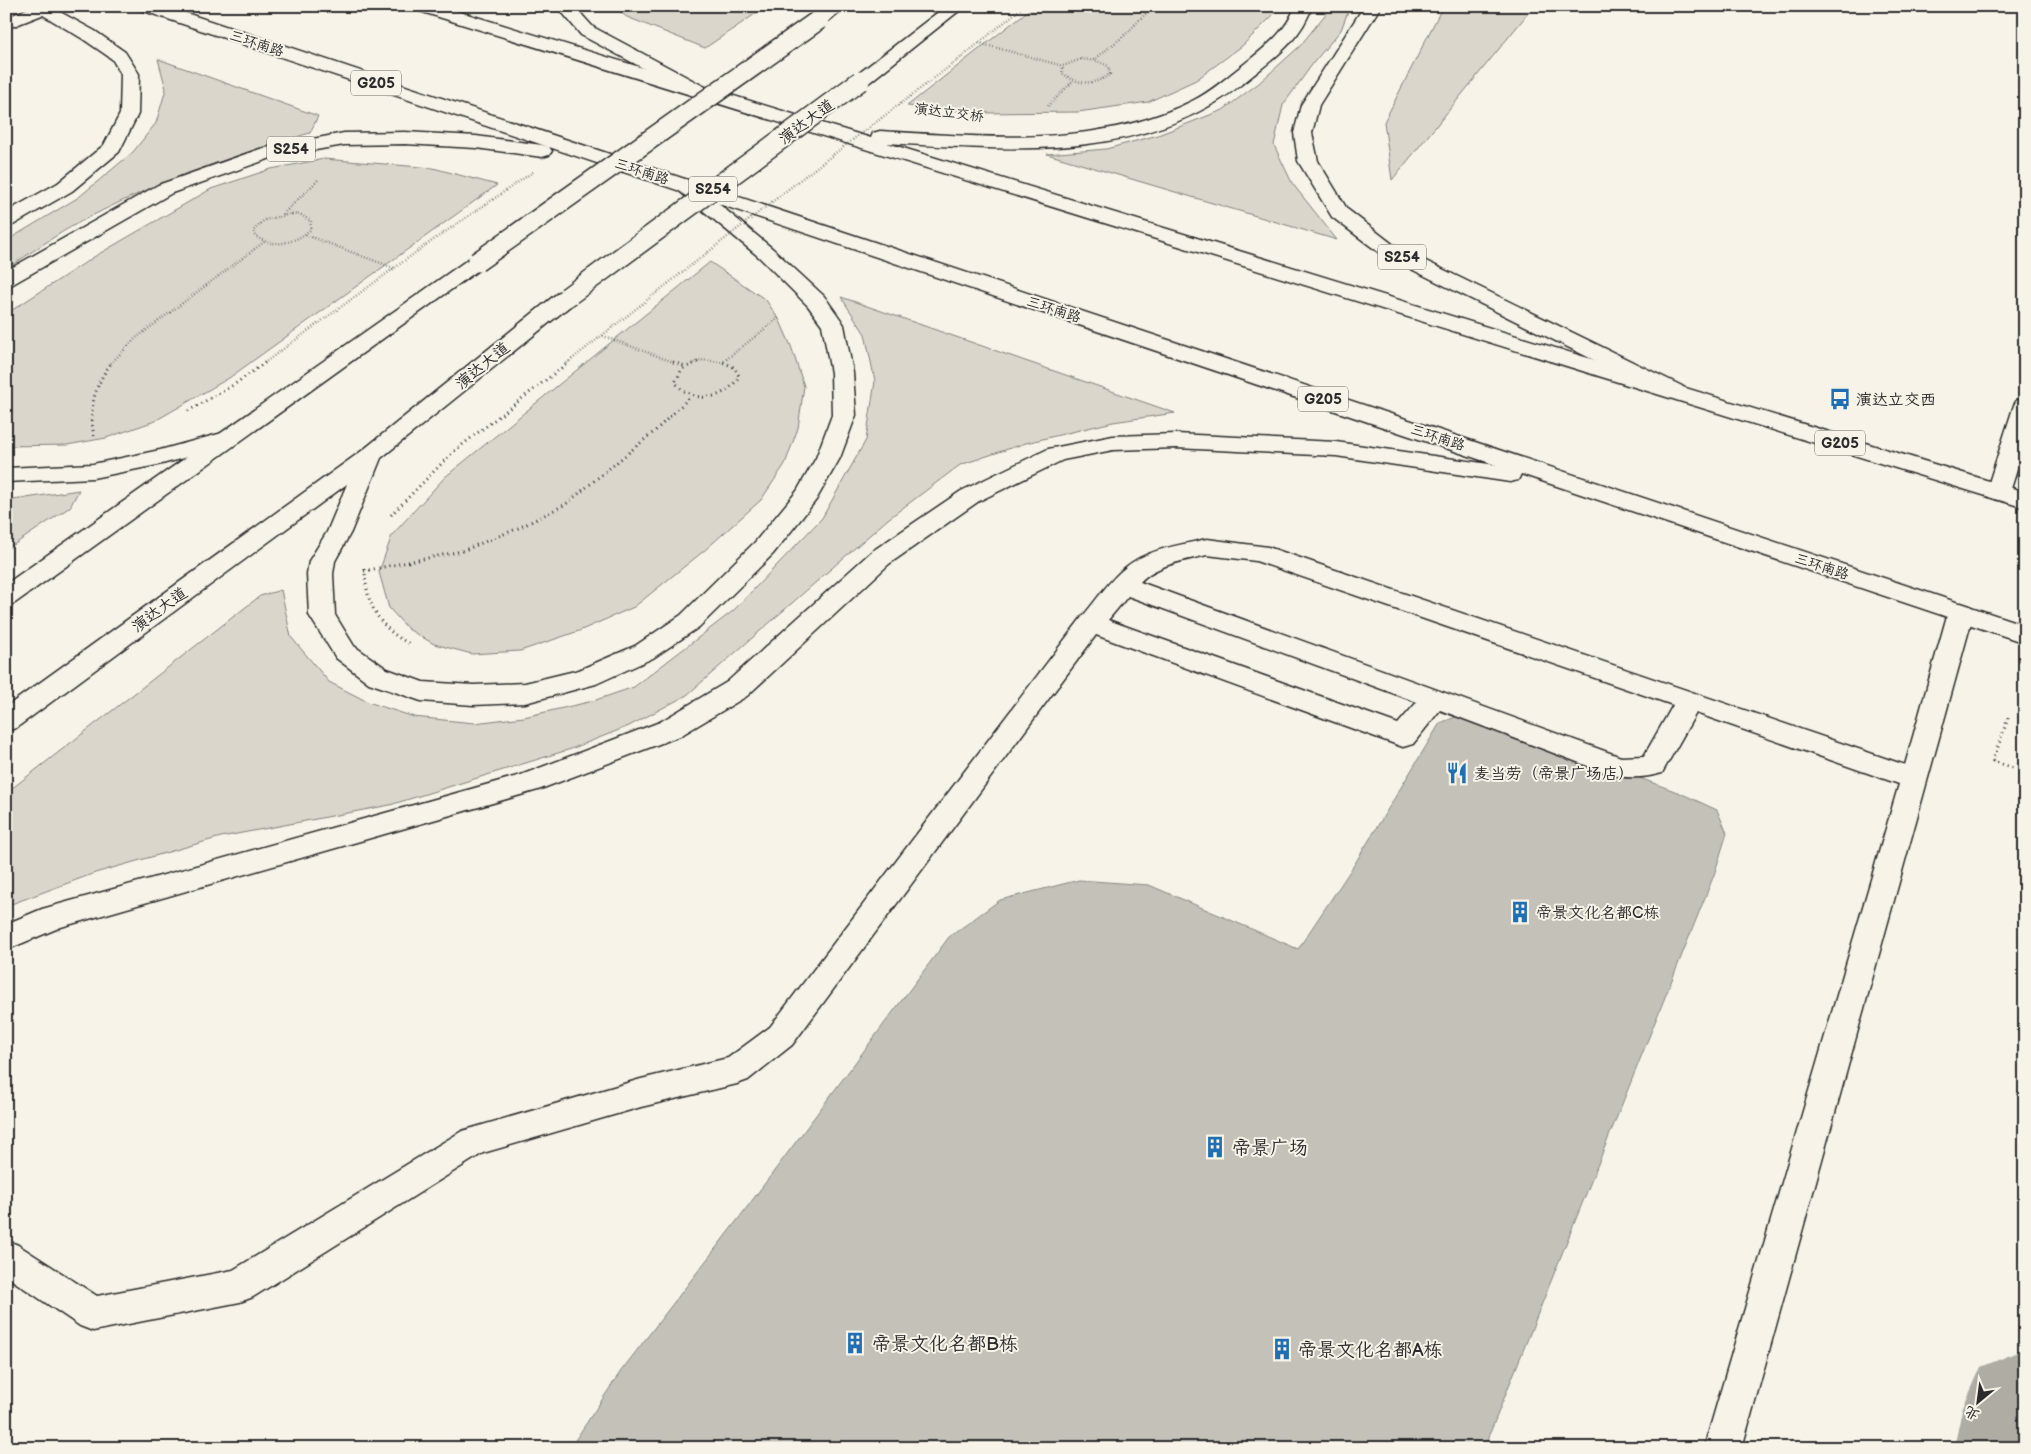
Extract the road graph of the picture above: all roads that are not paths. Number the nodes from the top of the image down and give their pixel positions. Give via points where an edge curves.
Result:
1 (147, 6) edge
2 (422, 6) edge
3 (565, 6) edge
4 (838, 6) edge
5 (957, 6) edge
6 (1304, 6) edge
7 (1374, 6) edge
8 (39, 8) edge
9 (6, 24) edge
10 (703, 93) junction
11 (840, 135) junction
12 (604, 159) junction
13 (684, 186) junction
14 (6, 222) edge
15 (6, 280) edge
16 (1682, 394) junction
17 (2025, 405) edge
18 (226, 439) junction
19 (371, 455) junction
20 (6, 475) edge
21 (1580, 485) junction
22 (1998, 492) junction
23 (2025, 500) edge
24 (1123, 584) junction
25 (6, 597) edge
26 (1961, 612) junction
27 (1091, 624) junction
28 (2025, 634) edge
29 (1435, 698) junction
30 (1689, 700) junction
31 (6, 721) edge
32 (1915, 780) junction
33 (6, 938) edge
34 (6, 1256) edge
35 (1722, 1448) edge

1 - 12 main road, 三环南路 / G205
2 - 10 main road, G205
3 - 10 main road via 587,31
4 - 18 main road, bridge
5 - 19 main road, 演达大道 / S254, bridge via 567,297
6 - 11 main road via 1302,16 1275,48 1223,90 1197,106 1141,127 1098,137 1035,142
7 - 16 main road, S254 via 1310,105 1302,133 1308,161 1339,213 1388,250
8 - 9 main road
8 - 14 main road via 89,35 119,56 130,74 129,114 112,148 64,187
10 - 11 main road, G205
11 - 16 main road, G205
12 - 13 main road, 三环南路 / G205
12 - 15 main road, S254 via 476,142 405,138 344,139 267,153 165,189
13 - 19 main road via 766,253 816,301 833,325 842,372 844,415 828,458 806,496 764,548 690,621 644,652 586,677 525,693 473,695 422,691 378,676 345,652 322,616 320,574 322,561 339,532
13 - 21 main road, 三环南路 / G205
16 - 22 main road, G205
17 - 22 main road
18 - 20 main road via 162,457 93,470
18 - 25 main road
19 - 31 main road, 演达大道
21 - 26 main road, 三环南路 / G205
21 - 33 main road via 1336,450 1176,441 1113,443 1056,454 970,496 880,558 737,689 670,730 528,783 53,917
22 - 23 main road, G205
24 - 27 main road
24 - 29 main road
24 - 30 main road via 1135,572 1164,557 1207,547 1259,553
26 - 28 main road, G205
26 - 32 main road
27 - 29 main road via 1403,737
27 - 34 main road via 781,1036 737,1070 641,1093 474,1141 240,1285 93,1314
29 - 30 main road via 1619,767 1652,766
30 - 32 main road
32 - 35 main road

